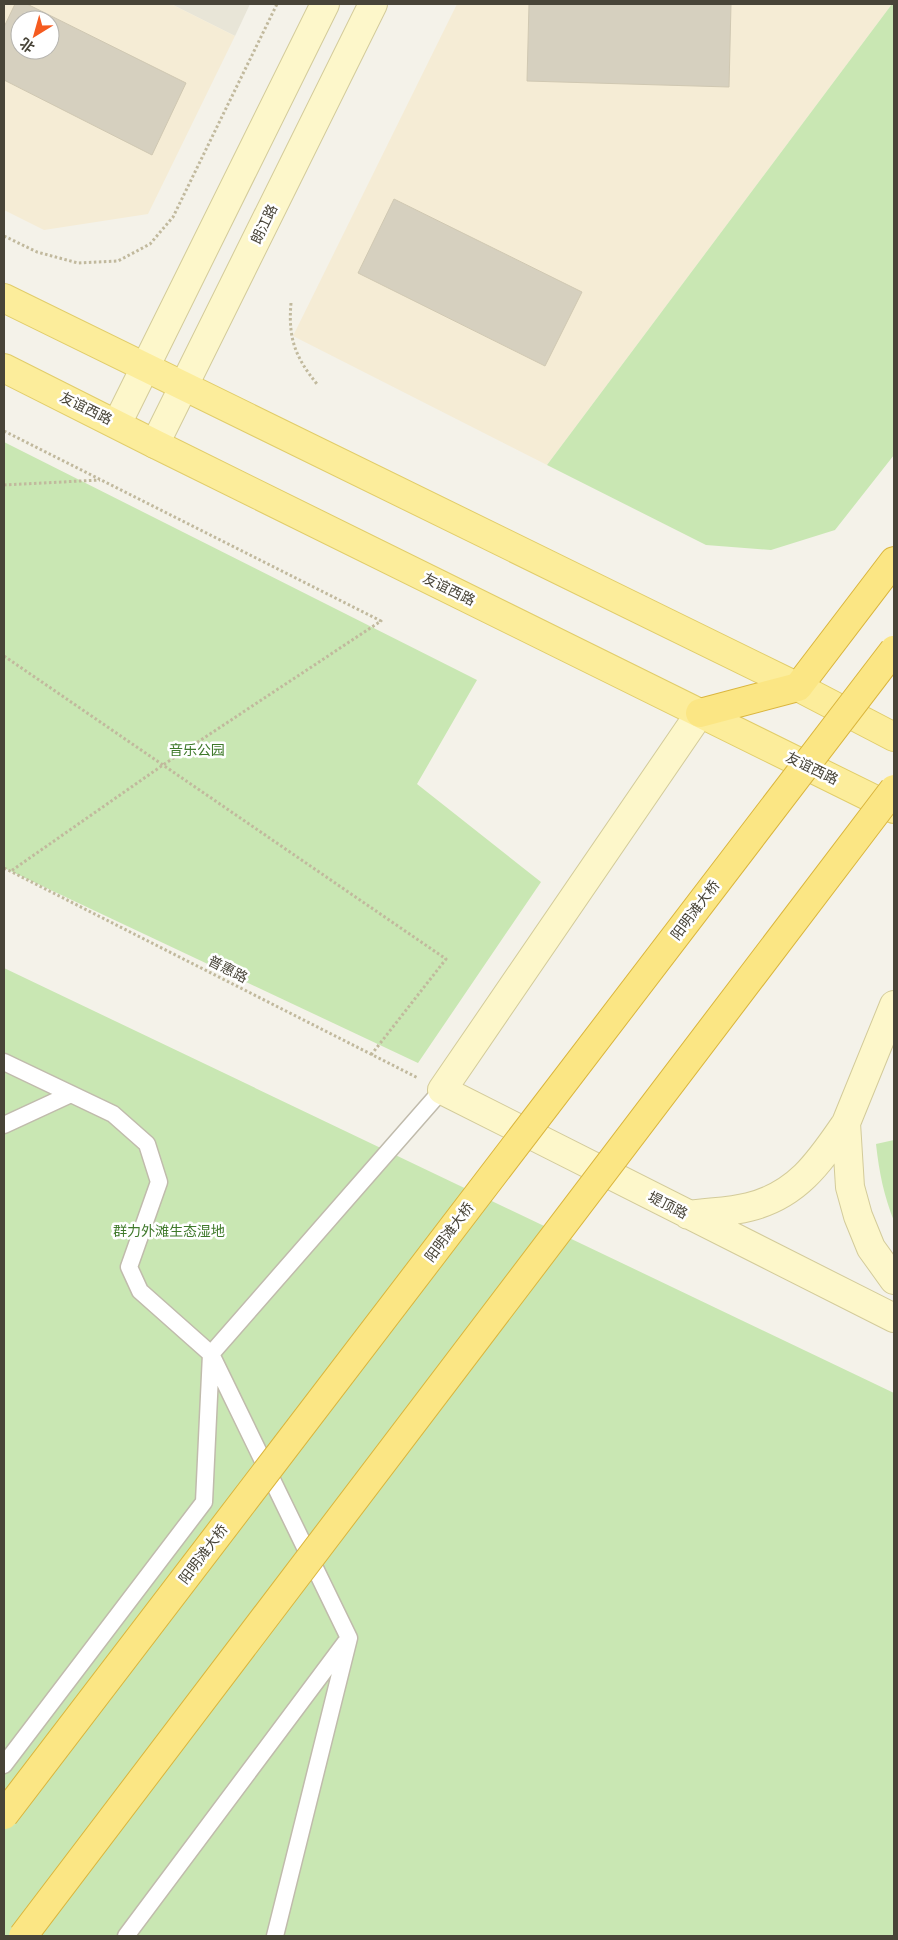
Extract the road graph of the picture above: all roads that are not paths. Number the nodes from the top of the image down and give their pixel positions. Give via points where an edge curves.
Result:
1 (325, 4) edge
2 (373, 4) edge
3 (4, 298) edge
4 (145, 367) junction
5 (4, 368) edge
6 (184, 386) junction
7 (117, 424) junction
8 (155, 444) junction
9 (894, 561) edge
10 (894, 650) edge
11 (798, 687) junction
12 (700, 713) junction
13 (894, 736) edge
14 (894, 788) edge
15 (894, 809) edge
16 (894, 1005) edge
17 (4, 1062) edge
18 (442, 1090) junction
19 (72, 1094) junction
20 (846, 1123) junction
21 (4, 1124) edge
22 (688, 1215) junction
23 (894, 1280) edge
24 (894, 1318) edge
25 (211, 1354) junction
26 (349, 1638) junction
27 (4, 1765) edge
28 (4, 1815) edge
29 (23, 1936) edge
30 (126, 1936) edge
31 (275, 1936) edge

1 - 4 main road
2 - 6 main road, 朗江路
3 - 4 main road
4 - 6 main road
4 - 7 main road
5 - 7 main road, 友谊西路
6 - 8 main road, 朗江路
6 - 11 main road
7 - 8 main road, 友谊西路
8 - 12 main road, 友谊西路
9 - 11 highway
10 - 28 highway, 阳明滩大桥, bridge
11 - 12 highway
11 - 13 main road
12 - 15 main road, 友谊西路
12 - 18 main road
14 - 29 highway, bridge
16 - 20 main road
17 - 19 lane
18 - 22 main road, 堤顶路
18 - 25 lane
19 - 21 lane
19 - 25 lane via 113,1114 146,1144 159,1182 129,1268 140,1291
20 - 22 main road via 819,1163 797,1184 749,1207
20 - 23 main road via 850,1188 858,1216 871,1248
22 - 24 main road, 堤顶路
25 - 26 lane
25 - 27 lane via 204,1502
26 - 30 lane
26 - 31 lane

